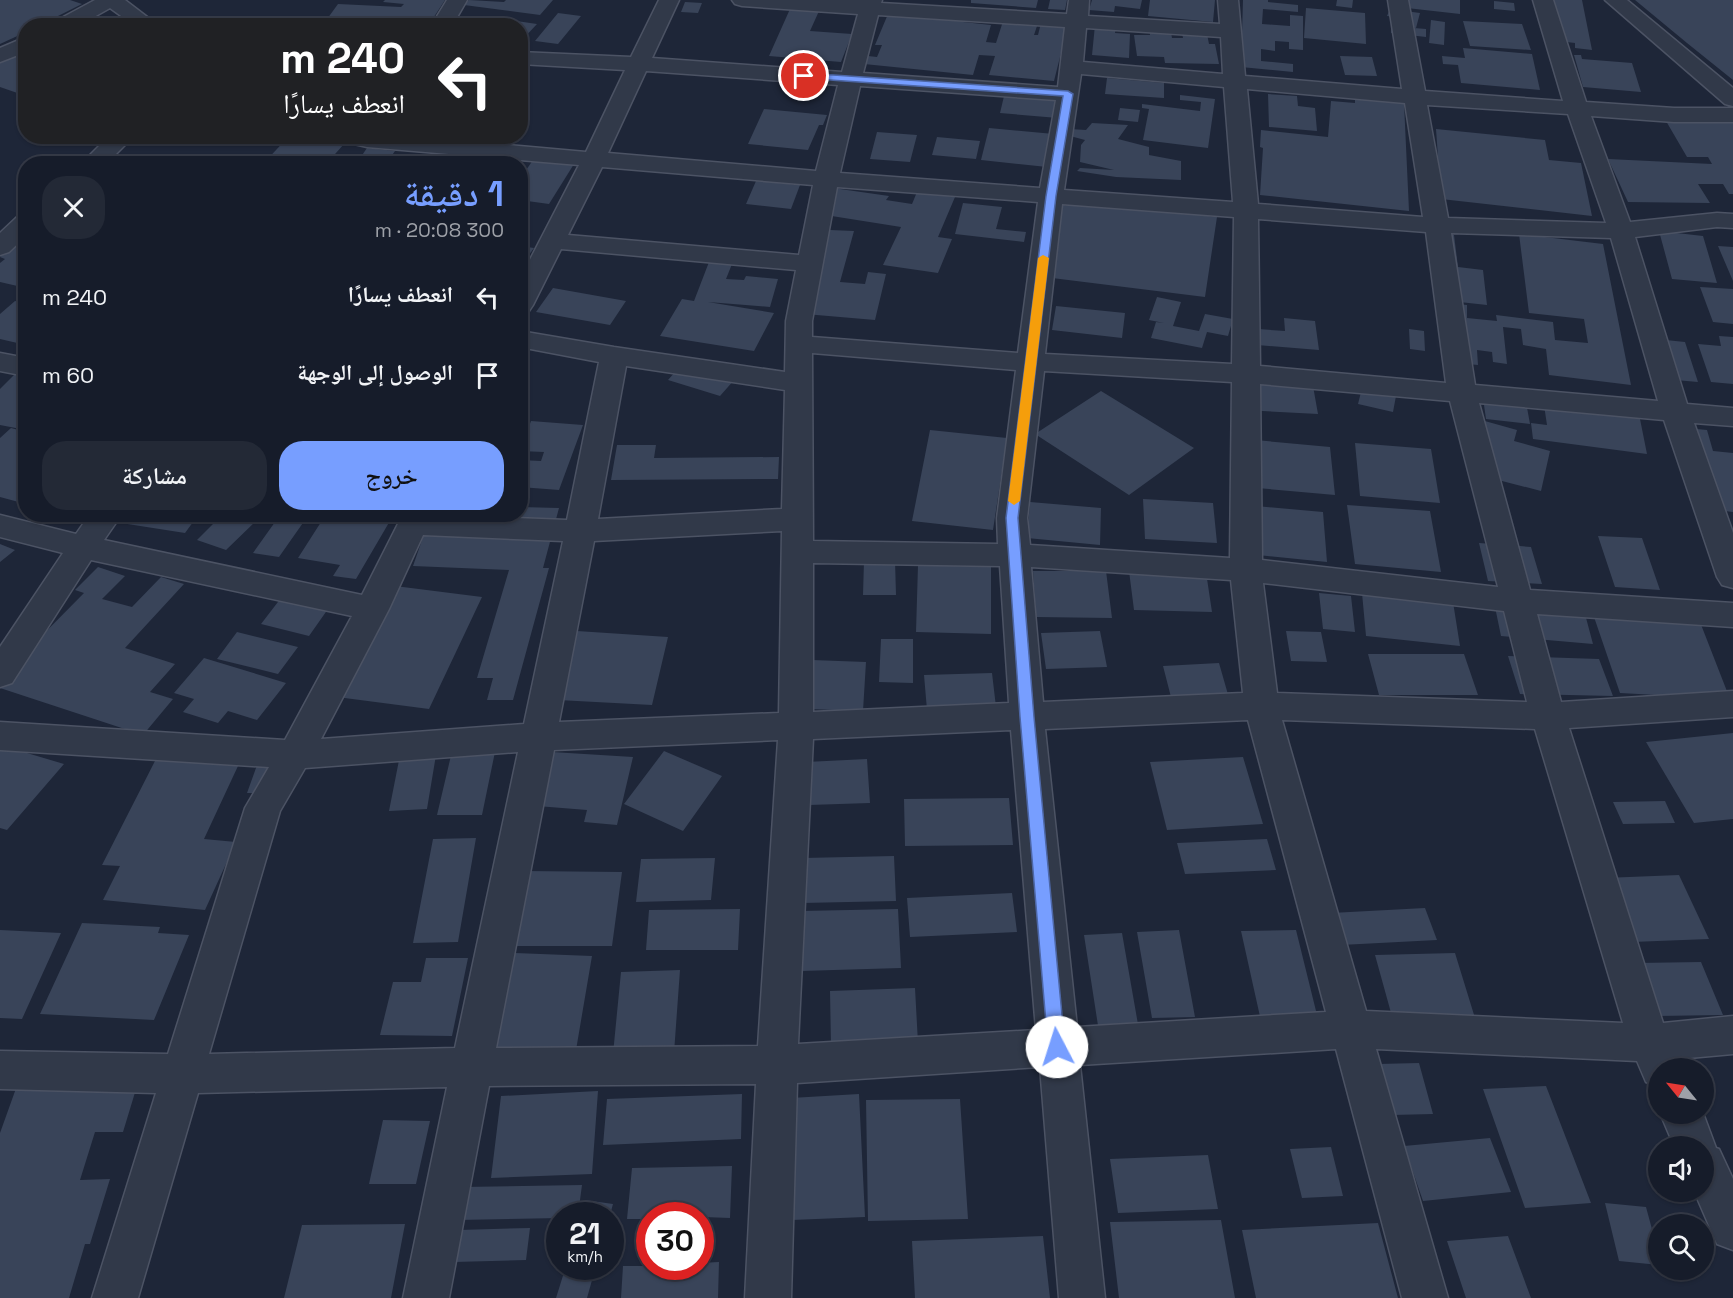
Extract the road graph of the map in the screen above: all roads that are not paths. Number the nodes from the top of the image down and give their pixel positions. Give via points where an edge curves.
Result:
1 (111, 0) edge
2 (152, 0) edge
3 (457, 0) edge
4 (669, 0) edge
5 (742, 0) edge
6 (1228, 0) edge
7 (1398, 0) edge
8 (1543, 0) edge
9 (1616, 0) edge
10 (871, 4) edge
11 (1078, 10) edge
12 (130, 13) junction
13 (76, 18) edge
14 (137, 18) edge
15 (446, 18) edge
16 (1229, 31) junction
17 (18, 47) edge
18 (0, 56) edge
19 (528, 58) edge
20 (638, 64) junction
21 (1070, 67) junction
22 (851, 79) junction
23 (1237, 81) junction
24 (1068, 94) junction
25 (1415, 97) junction
26 (1733, 99) edge
27 (1577, 108) junction
28 (1733, 115) edge
29 (114, 144) edge
30 (388, 144) edge
31 (101, 156) edge
32 (594, 159) junction
33 (826, 179) junction
34 (1051, 196) junction
35 (1246, 209) junction
36 (1733, 221) edge
37 (1437, 225) junction
38 (1622, 231) junction
39 (552, 241) junction
40 (810, 264) junction
41 (528, 289) edge
42 (528, 340) edge
43 (799, 345) junction
44 (614, 356) junction
45 (0, 362) edge
46 (1030, 362) junction
47 (18, 365) edge
48 (1247, 374) junction
49 (799, 383) junction
50 (1462, 394) junction
51 (1676, 413) junction
52 (1733, 417) edge
53 (798, 519) junction
54 (101, 522) edge
55 (414, 522) edge
56 (456, 522) edge
57 (0, 526) edge
58 (581, 531) junction
59 (83, 547) junction
60 (798, 552) junction
61 (1015, 555) junction
62 (1246, 570) junction
63 (1733, 577) edge
64 (1517, 601) junction
65 (373, 609) junction
66 (1733, 615) edge
67 (0, 674) edge
68 (1733, 704) edge
69 (1261, 706) junction
70 (1548, 716) junction
71 (1027, 717) junction
72 (796, 724) junction
73 (0, 736) edge
74 (541, 737) junction
75 (296, 755) junction
76 (1350, 1029) junction
77 (1733, 1035) edge
78 (1057, 1047) junction
79 (1655, 1056) edge
80 (777, 1065) junction
81 (471, 1067) junction
82 (0, 1070) edge
83 (183, 1074) junction
84 (1714, 1186) edge
85 (1733, 1228) edge
86 (115, 1298) edge
87 (426, 1298) edge
88 (768, 1298) edge
89 (1082, 1298) edge
90 (1425, 1298) edge

1 - 12 street
1 - 13 street
2 - 12 street
3 - 15 street
4 - 20 street
5 - 10 street
6 - 16 street
7 - 25 street
8 - 27 street
9 - 26 street
10 - 11 street
10 - 22 street
11 - 16 street
11 - 21 street
12 - 14 street
16 - 23 street
17 - 18 street
19 - 20 street
20 - 22 street
20 - 32 street
21 - 23 street
21 - 24 street
22 - 24 street
22 - 33 street
23 - 25 street
23 - 35 street
24 - 34 street
25 - 27 street
25 - 37 street
27 - 28 street
27 - 38 street
29 - 31 street
30 - 32 street
32 - 33 street
32 - 39 street
33 - 34 street
33 - 40 street
34 - 35 street
34 - 46 street
35 - 37 street
35 - 48 street
36 - 38 street
37 - 38 street
37 - 50 street
38 - 51 street
39 - 40 street
39 - 41 street
40 - 43 street
42 - 44 street
43 - 46 street
43 - 49 street
44 - 49 street
44 - 58 street
45 - 47 street
46 - 48 street
46 - 61 street via 1012,518
48 - 50 street
48 - 62 street
49 - 53 street
50 - 51 street
50 - 64 street
51 - 52 street
51 - 63 street
53 - 58 street
53 - 60 street
54 - 59 street
55 - 65 street
56 - 58 street
57 - 59 street
58 - 74 street
59 - 65 street
59 - 67 street
60 - 61 street
60 - 72 street
61 - 62 street
61 - 71 street
62 - 64 street
62 - 69 street
64 - 66 street
64 - 70 street
65 - 75 street
68 - 70 street
69 - 70 street
69 - 71 street
69 - 76 street
70 - 79 street
71 - 72 street
71 - 78 street
72 - 74 street
72 - 80 street
73 - 75 street
74 - 75 street
74 - 81 street
75 - 83 street via 263,808
76 - 78 street
76 - 79 street
76 - 90 street
77 - 79 street
78 - 80 street
78 - 89 street
80 - 81 street
80 - 88 street
81 - 83 street
81 - 87 street
82 - 83 street
83 - 86 street
84 - 85 street

